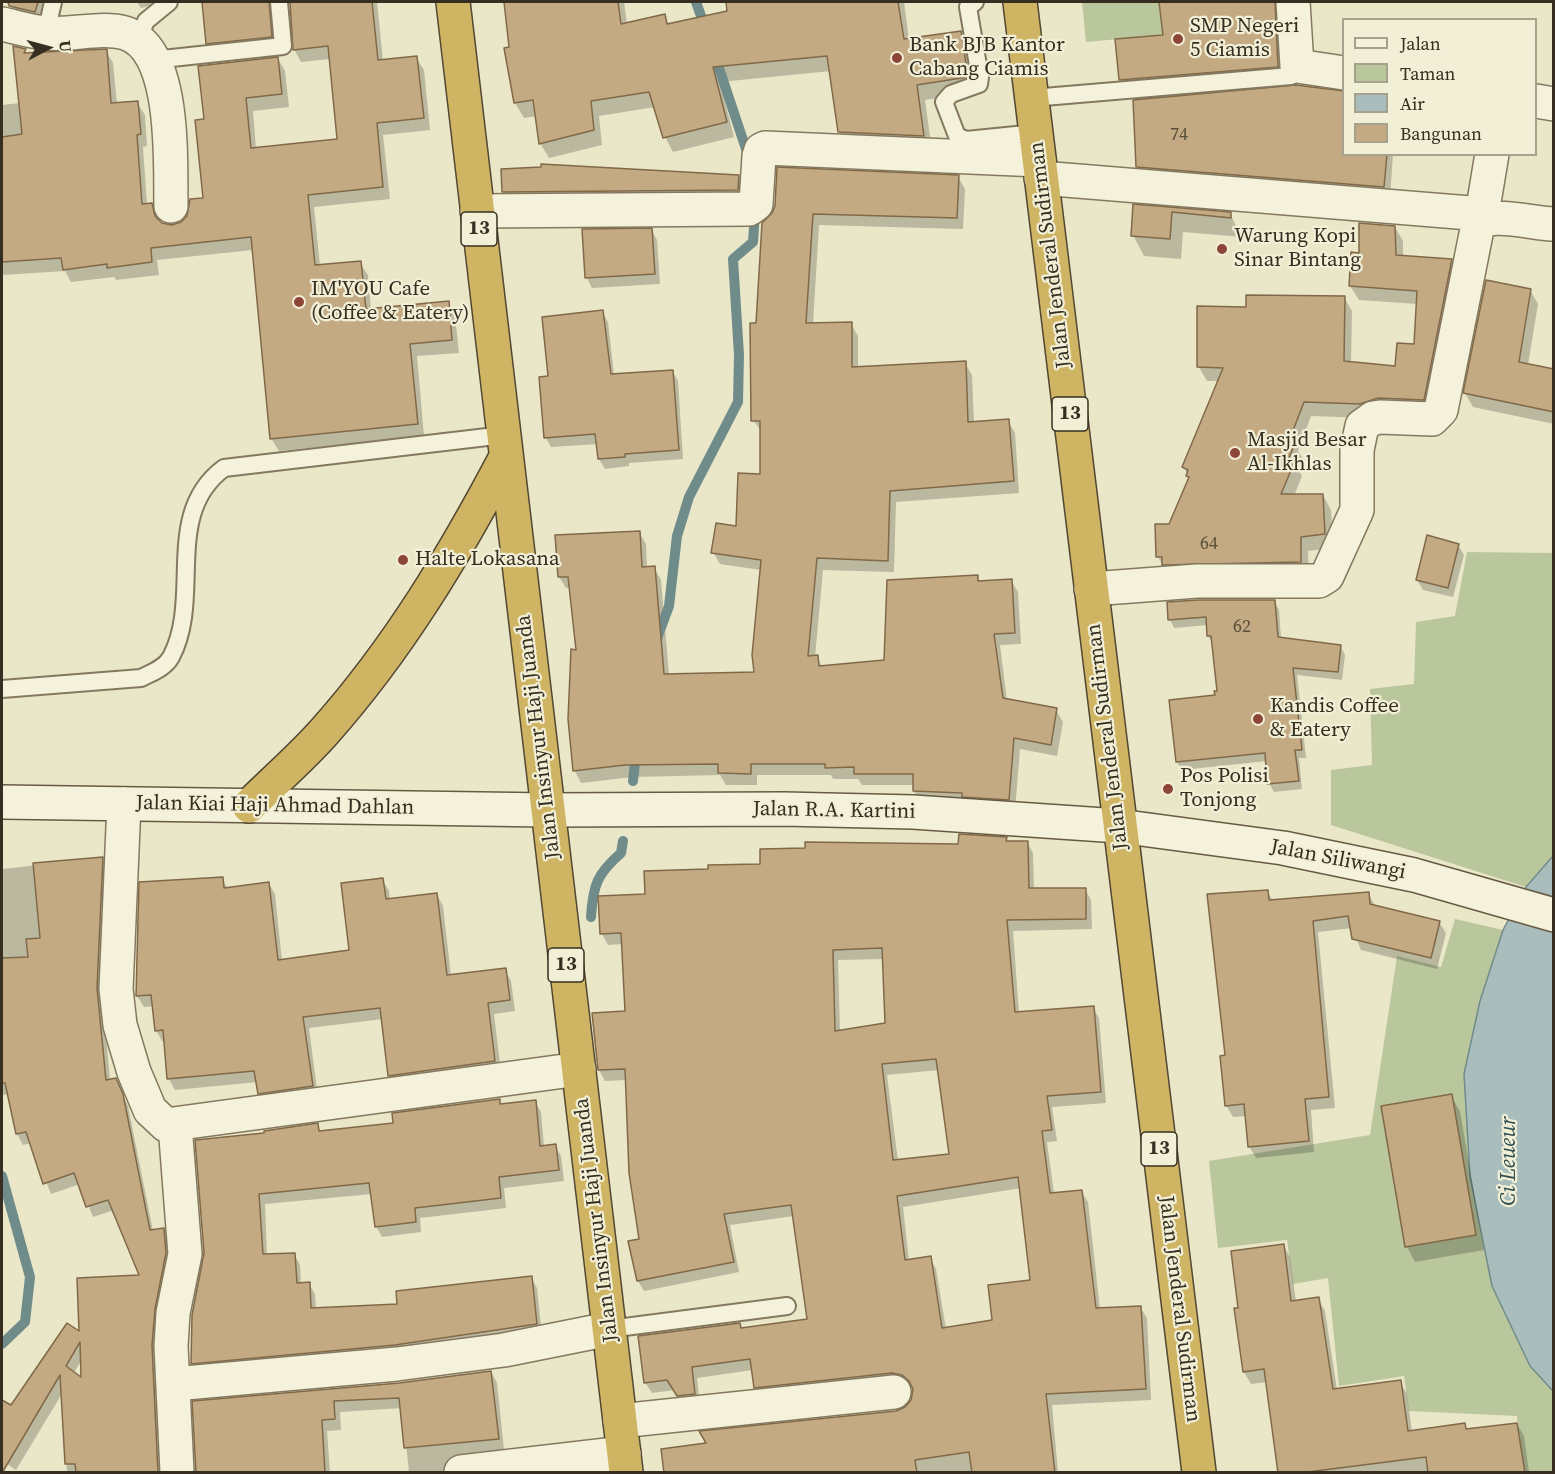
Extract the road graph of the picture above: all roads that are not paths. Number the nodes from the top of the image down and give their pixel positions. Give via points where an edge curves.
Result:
1 (53, 2) edge
2 (169, 2) edge
3 (279, 2) edge
4 (453, 2) edge
5 (975, 2) edge
6 (1020, 2) edge
7 (1293, 2) edge
8 (2, 24) edge
9 (46, 33) junction
10 (145, 49) junction
11 (1297, 66) junction
12 (1342, 73) edge
13 (1032, 98) junction
14 (1537, 101) edge
15 (1554, 104) edge
16 (1492, 156) edge
17 (1039, 157) junction
18 (171, 206) dead end
19 (477, 211) junction
20 (1481, 220) junction
21 (1554, 224) edge
22 (505, 446) junction
23 (1090, 589) junction
24 (2, 689) edge
25 (2, 802) edge
26 (124, 804) junction
27 (249, 806) junction
28 (548, 810) junction
29 (1119, 826) junction
30 (1554, 915) edge
31 (579, 1069) junction
32 (176, 1125) junction
33 (787, 1306) dead end
34 (609, 1329) junction
35 (174, 1384) junction
36 (894, 1392) dead end
37 (624, 1449) edge
38 (177, 1473) edge
39 (461, 1473) edge
40 (1199, 1473) edge

1 - 9 lane
2 - 10 lane via 146,21
3 - 10 lane via 283,46
4 - 19 highway, Jalan Insinyur Haji Juanda / 13
5 - 17 lane via 968,7 979,84 951,94 944,102 957,136
6 - 13 highway, Jalan Jenderal Sudirman / 13
7 - 11 street
8 - 9 street
9 - 10 street via 123,32
10 - 18 street via 165,96
11 - 12 street
11 - 13 lane via 1291,76
13 - 17 highway, Jalan Jenderal Sudirman / 13
14 - 15 street
16 - 20 street
17 - 19 street via 765,148 759,156 756,204 748,209
17 - 20 street via 1470,213
17 - 23 highway, Jalan Jenderal Sudirman / 13
19 - 22 highway, Jalan Insinyur Haji Juanda / 13
20 - 21 street
20 - 23 street via 1441,410 1432,419 1373,418 1362,426 1357,450 1357,510 1328,576 1319,581 1197,581
22 - 24 lane via 224,468 208,480 194,506 186,547 186,606 171,658 141,678
22 - 27 highway via 458,547 410,622 324,732
22 - 28 highway, Jalan Insinyur Haji Juanda / 13
23 - 29 highway, Jalan Jenderal Sudirman / 13
25 - 26 street, Jalan Kiai Haji Ahmad Dahlan
26 - 27 street, Jalan Kiai Haji Ahmad Dahlan
26 - 32 street via 116,989 120,1025 150,1110 166,1125
27 - 28 street, Jalan Kiai Haji Ahmad Dahlan
28 - 29 street, Jalan R.A. Kartini via 913,812
28 - 31 highway, Jalan Insinyur Haji Juanda / 13
29 - 30 street, Jalan Siliwangi via 1283,848 1414,875
29 - 40 highway, Jalan Jenderal Sudirman / 13
31 - 32 street
31 - 34 highway, Jalan Insinyur Haji Juanda / 13
32 - 35 street via 185,1254 173,1313
33 - 34 lane
34 - 35 street via 468,1355
34 - 37 highway, Jalan Insinyur Haji Juanda / 13
35 - 38 street
36 - 37 street
37 - 39 street

